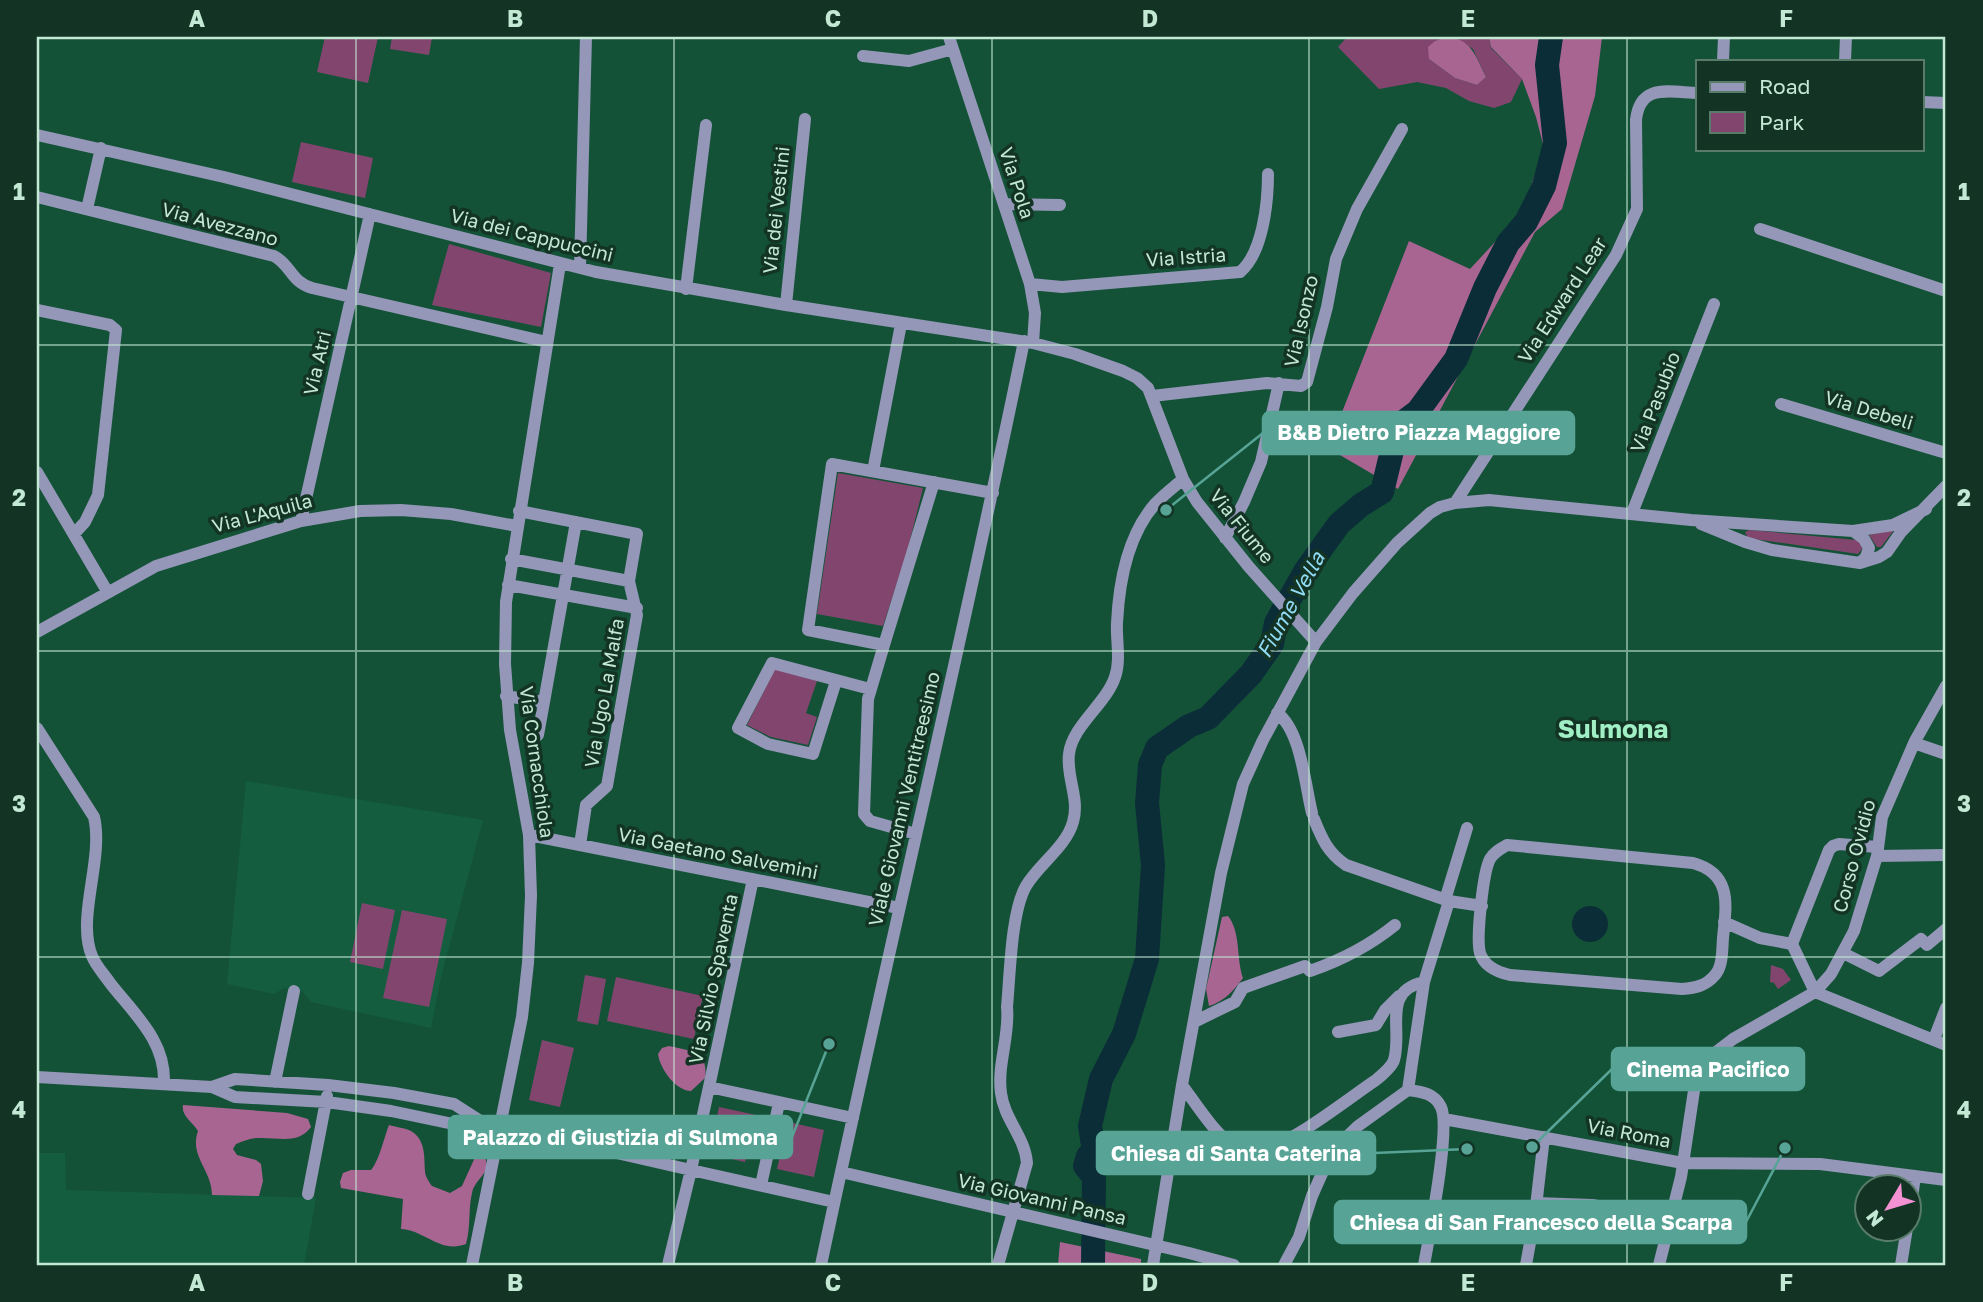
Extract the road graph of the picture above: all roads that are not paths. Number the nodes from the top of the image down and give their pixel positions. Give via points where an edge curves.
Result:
1 (586, 37) edge
2 (1724, 37) edge
3 (1846, 37) edge
4 (951, 43) edge
5 (863, 55) dead end
6 (1723, 60) edge
7 (1845, 60) edge
8 (1696, 93) edge
9 (1924, 102) edge
10 (1946, 103) edge
11 (805, 119) dead end
12 (706, 125) dead end
13 (1402, 129) dead end
14 (37, 135) edge
15 (101, 148) junction
16 (1268, 174) dead end
17 (37, 197) edge
18 (1004, 204) junction
19 (1060, 205) dead end
20 (87, 209) junction
21 (370, 214) junction
22 (1760, 229) dead end
23 (560, 264) junction
24 (580, 268) junction
25 (1030, 284) junction
26 (686, 289) junction
27 (1946, 291) edge
28 (351, 298) junction
29 (1714, 304) dead end
30 (786, 305) junction
31 (37, 310) edge
32 (901, 324) junction
33 (547, 342) junction
34 (1028, 342) junction
35 (1279, 383) junction
36 (1152, 396) junction
37 (1781, 404) dead end
38 (1946, 453) edge
39 (873, 471) junction
40 (37, 472) edge
41 (1183, 479) junction
42 (934, 482) junction
43 (1946, 486) edge
44 (993, 494) junction
45 (1455, 503) junction
46 (1926, 509) junction
47 (519, 511) junction
48 (1632, 513) junction
49 (302, 520) junction
50 (1691, 520) junction
51 (576, 522) junction
52 (1752, 524) junction
53 (517, 526) junction
54 (1853, 531) junction
55 (74, 534) junction
56 (1224, 538) junction
57 (1735, 538) junction
58 (511, 559) junction
59 (1860, 563) junction
60 (567, 569) junction
61 (629, 580) junction
62 (508, 585) junction
63 (107, 591) junction
64 (562, 595) junction
65 (637, 608) junction
66 (37, 632) edge
67 (1316, 642) junction
68 (884, 645) junction
69 (836, 681) junction
70 (1946, 686) edge
71 (870, 689) junction
72 (506, 696) junction
73 (544, 702) junction
74 (1277, 713) junction
75 (37, 728) edge
76 (538, 735) dead end
77 (1914, 743) junction
78 (1946, 754) edge
79 (1467, 828) dead end
80 (915, 834) junction
81 (529, 835) junction
82 (580, 845) junction
83 (1877, 852) junction
84 (1946, 855) edge
85 (753, 879) junction
86 (1447, 900) junction
87 (1482, 906) junction
88 (899, 908) junction
89 (1724, 922) junction
90 (1395, 925) dead end
91 (1946, 929) edge
92 (1792, 944) junction
93 (1843, 953) junction
94 (1424, 982) junction
95 (294, 991) dead end
96 (1815, 992) junction
97 (1399, 996) junction
98 (1946, 1009) edge
99 (1194, 1022) junction
100 (1338, 1032) dead end
101 (1934, 1039) junction
102 (1946, 1045) edge
103 (37, 1077) edge
104 (275, 1082) junction
105 (164, 1084) junction
106 (328, 1085) junction
107 (1182, 1085) junction
108 (212, 1087) junction
109 (709, 1087) junction
110 (1408, 1090) junction
111 (327, 1102) junction
112 (779, 1102) junction
113 (853, 1118) junction
114 (1444, 1118) junction
115 (482, 1122) junction
116 (500, 1126) junction
117 (1544, 1137) junction
118 (1683, 1163) junction
119 (691, 1170) junction
120 (841, 1172) junction
121 (1883, 1172) edge
122 (1924, 1177) edge
123 (1946, 1180) edge
124 (761, 1185) junction
125 (308, 1194) dead end
126 (834, 1202) junction
127 (1536, 1203) junction
128 (1671, 1218) junction
129 (1905, 1242) edge
130 (472, 1265) edge
131 (668, 1265) edge
132 (821, 1265) edge
133 (998, 1265) edge
134 (1153, 1265) edge
135 (1234, 1265) edge
136 (1284, 1265) edge
137 (1424, 1265) edge
138 (1526, 1265) edge
139 (1659, 1265) edge
140 (1901, 1265) edge

1 - 24 street
2 - 6 street
3 - 7 street
4 - 5 street via 909,61
4 - 18 street, Via Pola
8 - 45 street, Via Edward Lear via 1655,92 1642,99 1636,120 1637,209 1629,229
9 - 10 street
11 - 30 street, Via dei Vestini
12 - 26 street
13 - 35 street, Via Isonzo via 1357,209 1336,259 1307,382 1301,386
14 - 15 street, Via dei Cappuccini
15 - 20 street
15 - 21 street, Via dei Cappuccini
16 - 25 street, Via Istria via 1264,221 1253,254 1240,272 1062,287
17 - 20 street, Via Avezzano
18 - 19 street
18 - 25 street, Via Pola
20 - 28 street, Via Avezzano via 274,256 302,285
21 - 23 street, Via dei Cappuccini
21 - 28 street, Via Atri
22 - 27 street
23 - 24 street, Via dei Cappuccini
23 - 33 street, Via Cornacchiola
24 - 26 street, Via dei Cappuccini
25 - 34 street, Via Pola via 1035,313
26 - 30 street, Via dei Cappuccini
28 - 33 street, Via Avezzano
28 - 49 street, Via Atri
29 - 48 street, Via Pasubio
30 - 32 street, Via dei Cappuccini
31 - 55 street via 110,325 116,331 98,495
32 - 34 street, Via dei Cappuccini
32 - 39 street
33 - 47 street, Via Cornacchiola
34 - 36 street, Via Fiume via 1130,374 1143,382
34 - 44 street, Viale Giovanni Ventitreesimo
35 - 36 street, Via Isonzo
35 - 56 street via 1261,461
36 - 41 street, Via Fiume
37 - 38 street, Via Debeli
39 - 42 street
39 - 68 street via 832,464 808,630
40 - 55 street
41 - 56 street, Via Fiume
41 - 133 street via 1155,504 1137,532 1118,600 1116,675 1069,753 1073,823 1024,889 1018,907 1001,1092 1027,1164
42 - 44 street
42 - 68 street
43 - 46 street
44 - 80 street, Viale Giovanni Ventitreesimo
45 - 48 street via 1489,500
45 - 67 street via 1430,513 1396,543
46 - 54 street via 1893,525
46 - 59 street via 1887,552
47 - 51 street
47 - 53 street, Via Cornacchiola
48 - 50 street
49 - 53 street, Via L'Aquila via 401,510
49 - 63 street, Via L'Aquila via 171,560
50 - 52 street
50 - 57 street
51 - 60 street
51 - 61 street via 637,534
52 - 54 street
52 - 57 street via 1740,529
53 - 58 street, Via Cornacchiola
54 - 59 street via 1868,548
55 - 63 street
56 - 67 street, Via Fiume
57 - 59 street via 1772,550
58 - 60 street
58 - 62 street, Via Cornacchiola
60 - 61 street
60 - 64 street
61 - 65 street, Via Ugo La Malfa
62 - 64 street
62 - 72 street, Via Cornacchiola
63 - 66 street, Via L'Aquila
64 - 65 street
64 - 73 street
65 - 82 street, Via Ugo La Malfa via 607,786 586,805
67 - 74 street
68 - 71 street
69 - 69 street via 772,663 738,728 768,744 814,754
69 - 71 street
70 - 77 street, Corso Ovidio
71 - 80 street via 863,814 870,821
72 - 73 street
72 - 81 street, Via Cornacchiola
73 - 76 street
74 - 86 street via 1295,737 1313,816 1335,858
74 - 99 street via 1243,783
75 - 105 street via 94,817 87,931 93,958 154,1039 164,1063
77 - 78 street
77 - 83 street, Corso Ovidio via 1882,817
79 - 86 street
80 - 88 street, Viale Giovanni Ventitreesimo
81 - 82 street, Via Gaetano Salvemini
81 - 116 street, Via Cornacchiola via 527,981
82 - 85 street, Via Gaetano Salvemini
83 - 84 street
83 - 92 street via 1839,844 1829,850
83 - 93 street, Corso Ovidio
85 - 88 street, Via Gaetano Salvemini
85 - 109 street, Via Silvio Spaventa
86 - 87 street
86 - 94 street
87 - 89 street via 1488,861 1500,849 1516,845 1701,865 1717,877 1726,892
87 - 89 street via 1480,953 1501,973 1682,989 1698,988 1717,973
88 - 113 street, Viale Giovanni Ventitreesimo
89 - 92 street via 1760,938
90 - 99 street via 1361,950 1331,964 1310,971 1305,966 1243,988 1235,1002
91 - 93 street via 1927,945 1921,939 1879,971
92 - 96 street
93 - 96 street, Corso Ovidio
94 - 97 street via 1412,984
94 - 110 street
95 - 104 street
96 - 101 street
96 - 118 street, Corso Ovidio via 1707,1059 1695,1084
97 - 100 street via 1376,1025
97 - 107 street via 1394,1061 1376,1080 1286,1140 1254,1150 1234,1146
98 - 101 street
99 - 107 street
101 - 102 street
103 - 105 street
104 - 106 street
104 - 108 street via 235,1079
105 - 108 street
106 - 111 street
106 - 115 street via 454,1104
107 - 134 street
108 - 111 street via 235,1097
109 - 112 street
109 - 119 street, Via Silvio Spaventa
110 - 114 street via 1429,1094
110 - 136 street via 1332,1151
111 - 115 street via 458,1125
111 - 125 street
112 - 113 street
112 - 124 street
113 - 120 street, Viale Giovanni Ventitreesimo
114 - 117 street, Via Roma
114 - 137 street
115 - 116 street
116 - 119 street
116 - 130 street, Via Cornacchiola
117 - 118 street, Via Roma
117 - 127 street
118 - 121 street, Via Roma via 1820,1164
118 - 128 street, Corso Ovidio
119 - 124 street
119 - 131 street, Via Silvio Spaventa
120 - 126 street, Viale Giovanni Ventitreesimo
120 - 135 street, Via Giovanni Pansa
122 - 123 street, Via Roma
124 - 126 street
126 - 132 street, Viale Giovanni Ventitreesimo
127 - 128 street via 1591,1205
127 - 138 street
128 - 139 street, Corso Ovidio
129 - 140 street

